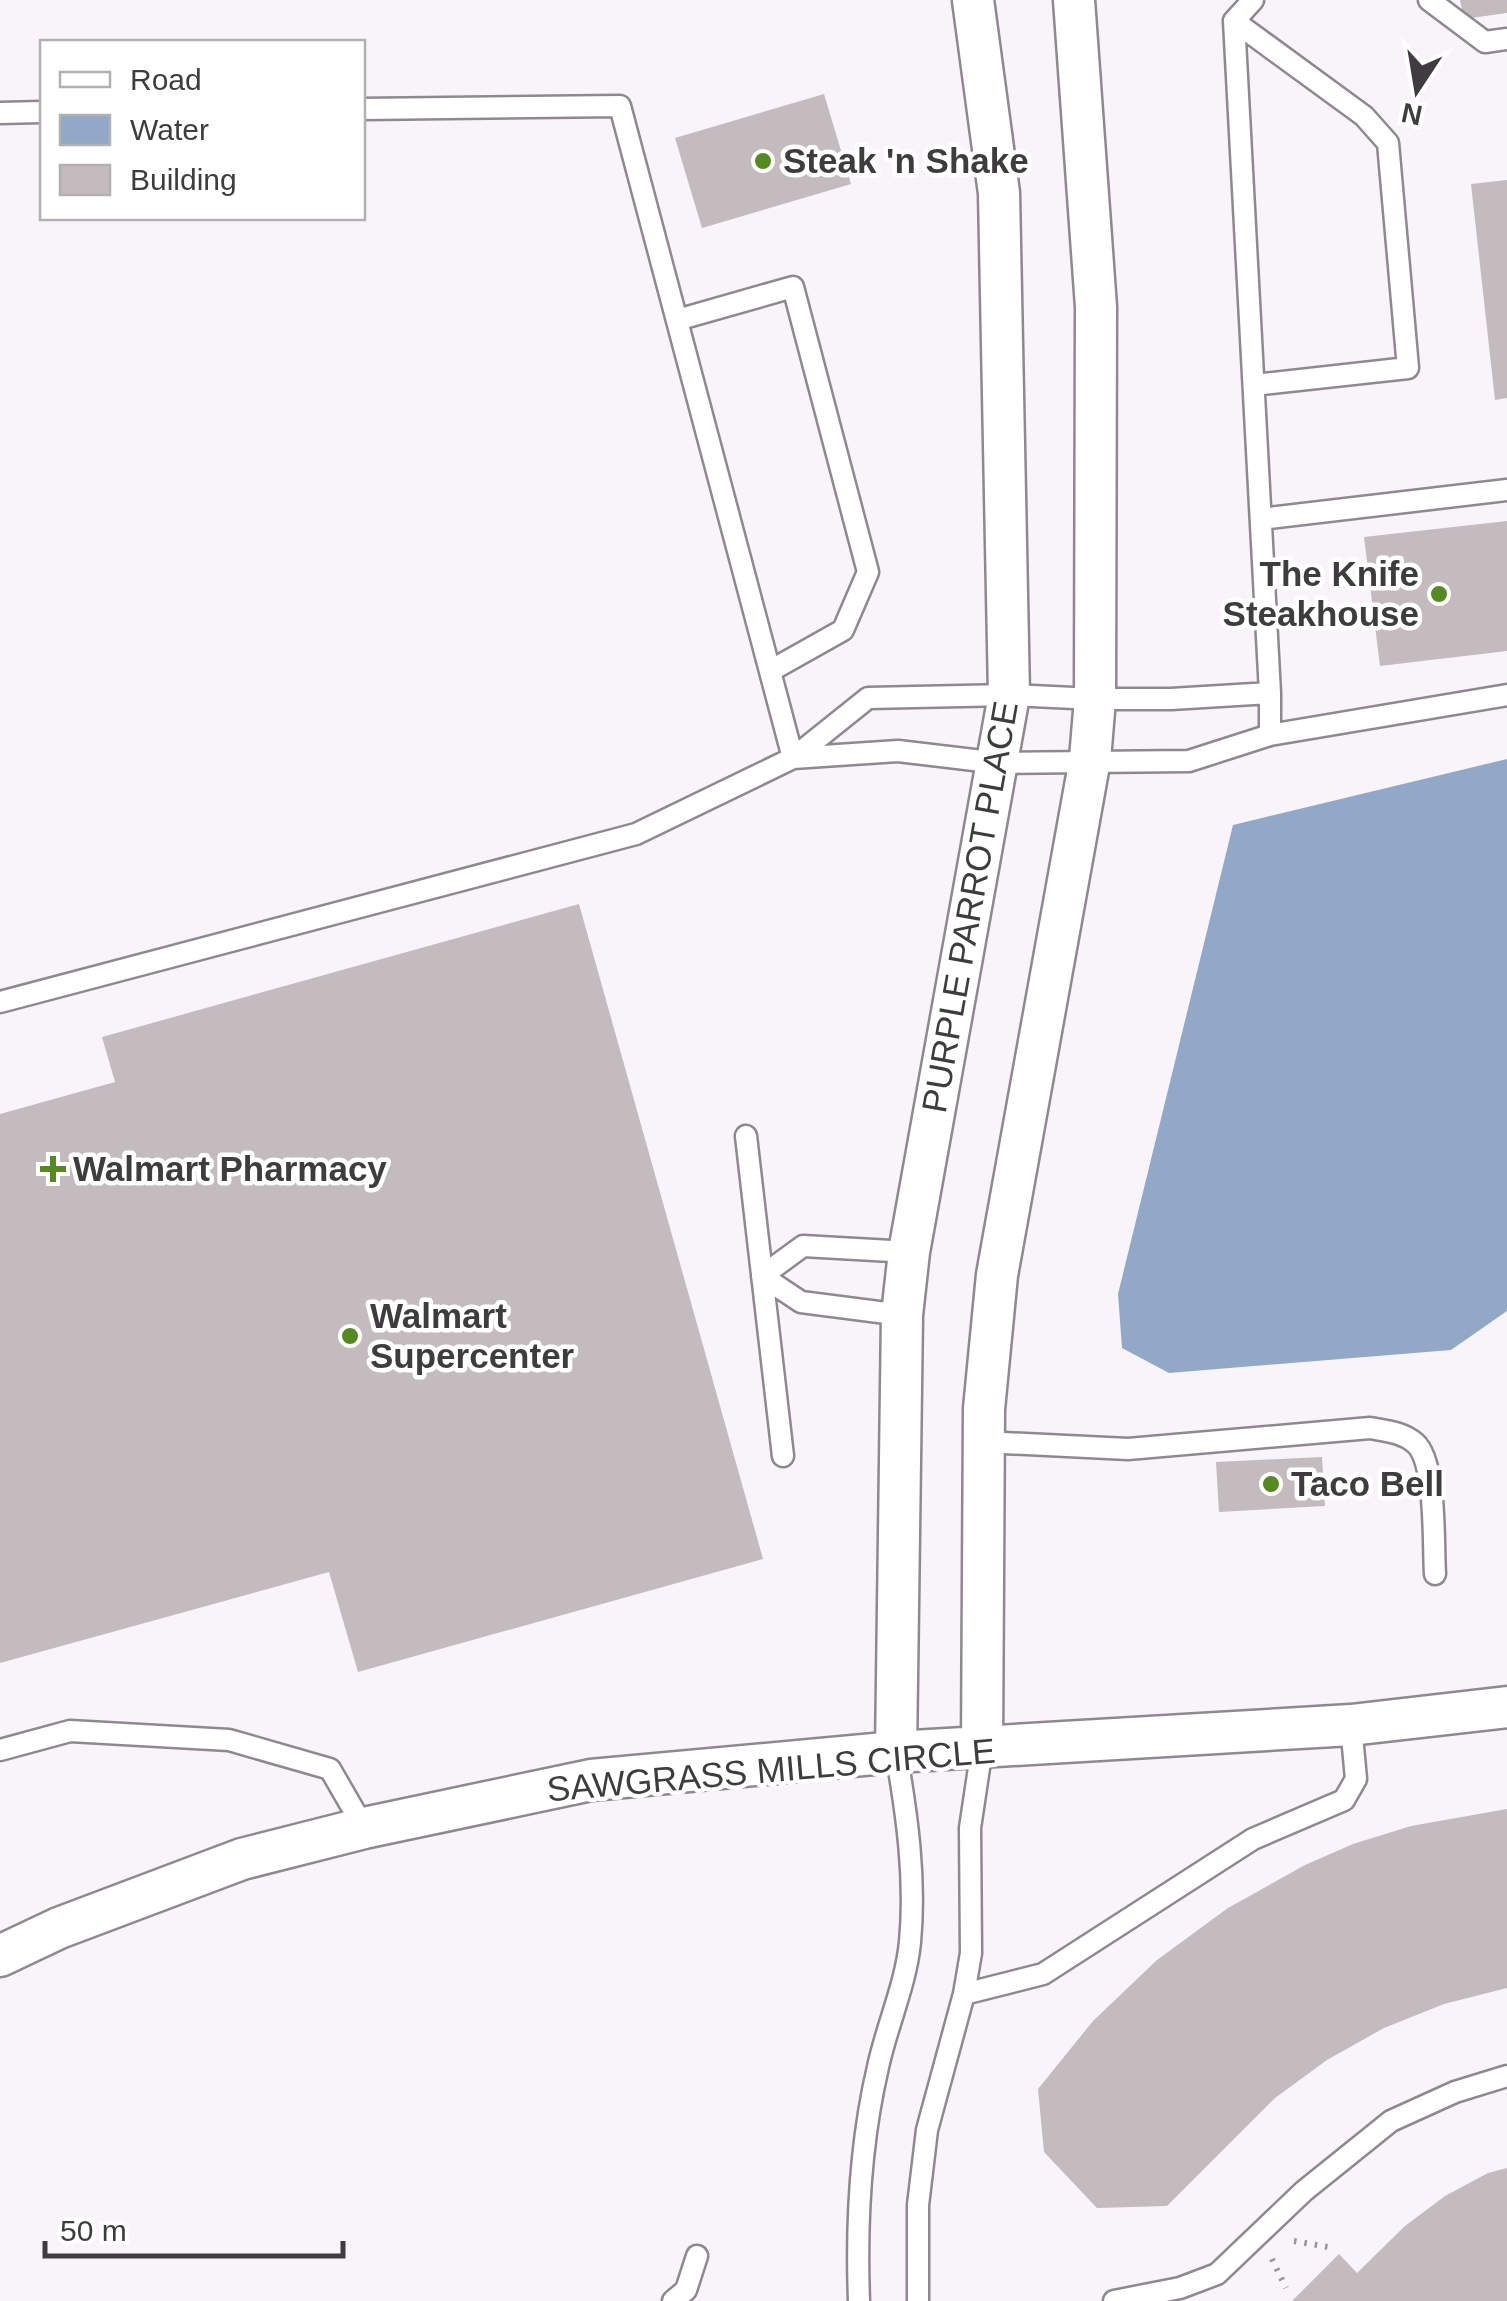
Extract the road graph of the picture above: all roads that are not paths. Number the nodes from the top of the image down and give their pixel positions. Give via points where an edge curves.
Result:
1 (973, 0) edge
2 (1074, 0) edge
3 (1253, 0) edge
4 (1429, 0) edge
5 (1234, 20) junction
6 (1507, 39) edge
7 (365, 109) edge
8 (40, 112) edge
9 (0, 113) edge
10 (677, 320) junction
11 (1254, 385) junction
12 (1507, 490) edge
13 (1261, 519) junction
14 (770, 671) junction
15 (1270, 693) junction
16 (1009, 695) junction
17 (1507, 695) edge
18 (1095, 700) junction
19 (1270, 735) junction
20 (793, 758) junction
21 (1090, 759) junction
22 (999, 763) junction
23 (0, 1002) edge
24 (746, 1136) dead end
25 (909, 1252) junction
26 (762, 1276) junction
27 (902, 1315) junction
28 (984, 1442) junction
29 (783, 1456) dead end
30 (1434, 1574) dead end
31 (1507, 1707) edge
32 (1351, 1725) junction
33 (982, 1748) junction
34 (0, 1750) edge
35 (896, 1752) junction
36 (364, 1828) junction
37 (0, 1956) edge
38 (964, 1994) junction
39 (1507, 2076) edge
40 (697, 2256) dead end
41 (673, 2301) edge
42 (859, 2301) edge
43 (918, 2301) edge
44 (1114, 2301) edge

1 - 16 street, PURPLE PARROT PLACE via 999,193
2 - 18 street via 1096,307
3 - 5 lane
4 - 6 lane via 1485,42
5 - 11 lane
5 - 11 lane via 1364,116 1388,142 1408,368
7 - 10 lane via 620,106
8 - 9 lane
10 - 14 lane
10 - 14 lane via 793,287 868,572 843,630
11 - 13 lane
12 - 13 lane
13 - 15 lane
14 - 20 lane
15 - 18 lane
15 - 19 lane
16 - 18 lane
16 - 20 lane via 868,698
16 - 22 street, PURPLE PARROT PLACE
17 - 19 lane
18 - 21 street
19 - 21 lane via 1189,760
20 - 22 lane via 898,751
20 - 23 lane via 636,834
21 - 22 lane
21 - 28 street via 997,1275
22 - 25 street, PURPLE PARROT PLACE
24 - 26 lane
25 - 26 lane via 803,1246
25 - 27 street, PURPLE PARROT PLACE
26 - 27 lane via 801,1302
26 - 29 lane
27 - 35 street, PURPLE PARROT PLACE
28 - 30 lane via 1128,1449 1370,1428 1402,1434 1419,1446 1428,1469
28 - 33 street
31 - 32 street, SAWGRASS MILLS CIRCLE
32 - 33 street, SAWGRASS MILLS CIRCLE
32 - 38 lane via 1356,1778 1344,1800 1253,1839 1043,1974
33 - 35 street, SAWGRASS MILLS CIRCLE
33 - 38 lane via 970,1828 972,1916
34 - 36 lane via 70,1731 229,1740 330,1769
35 - 36 street, SAWGRASS MILLS CIRCLE via 591,1780
35 - 42 lane via 910,1831 910,1946 880,2053 862,2154
36 - 37 street, SAWGRASS MILLS CIRCLE via 242,1859
38 - 43 lane via 927,2130 918,2205
39 - 44 lane via 1391,2121 1332,2166 1217,2274
40 - 41 lane via 686,2290

